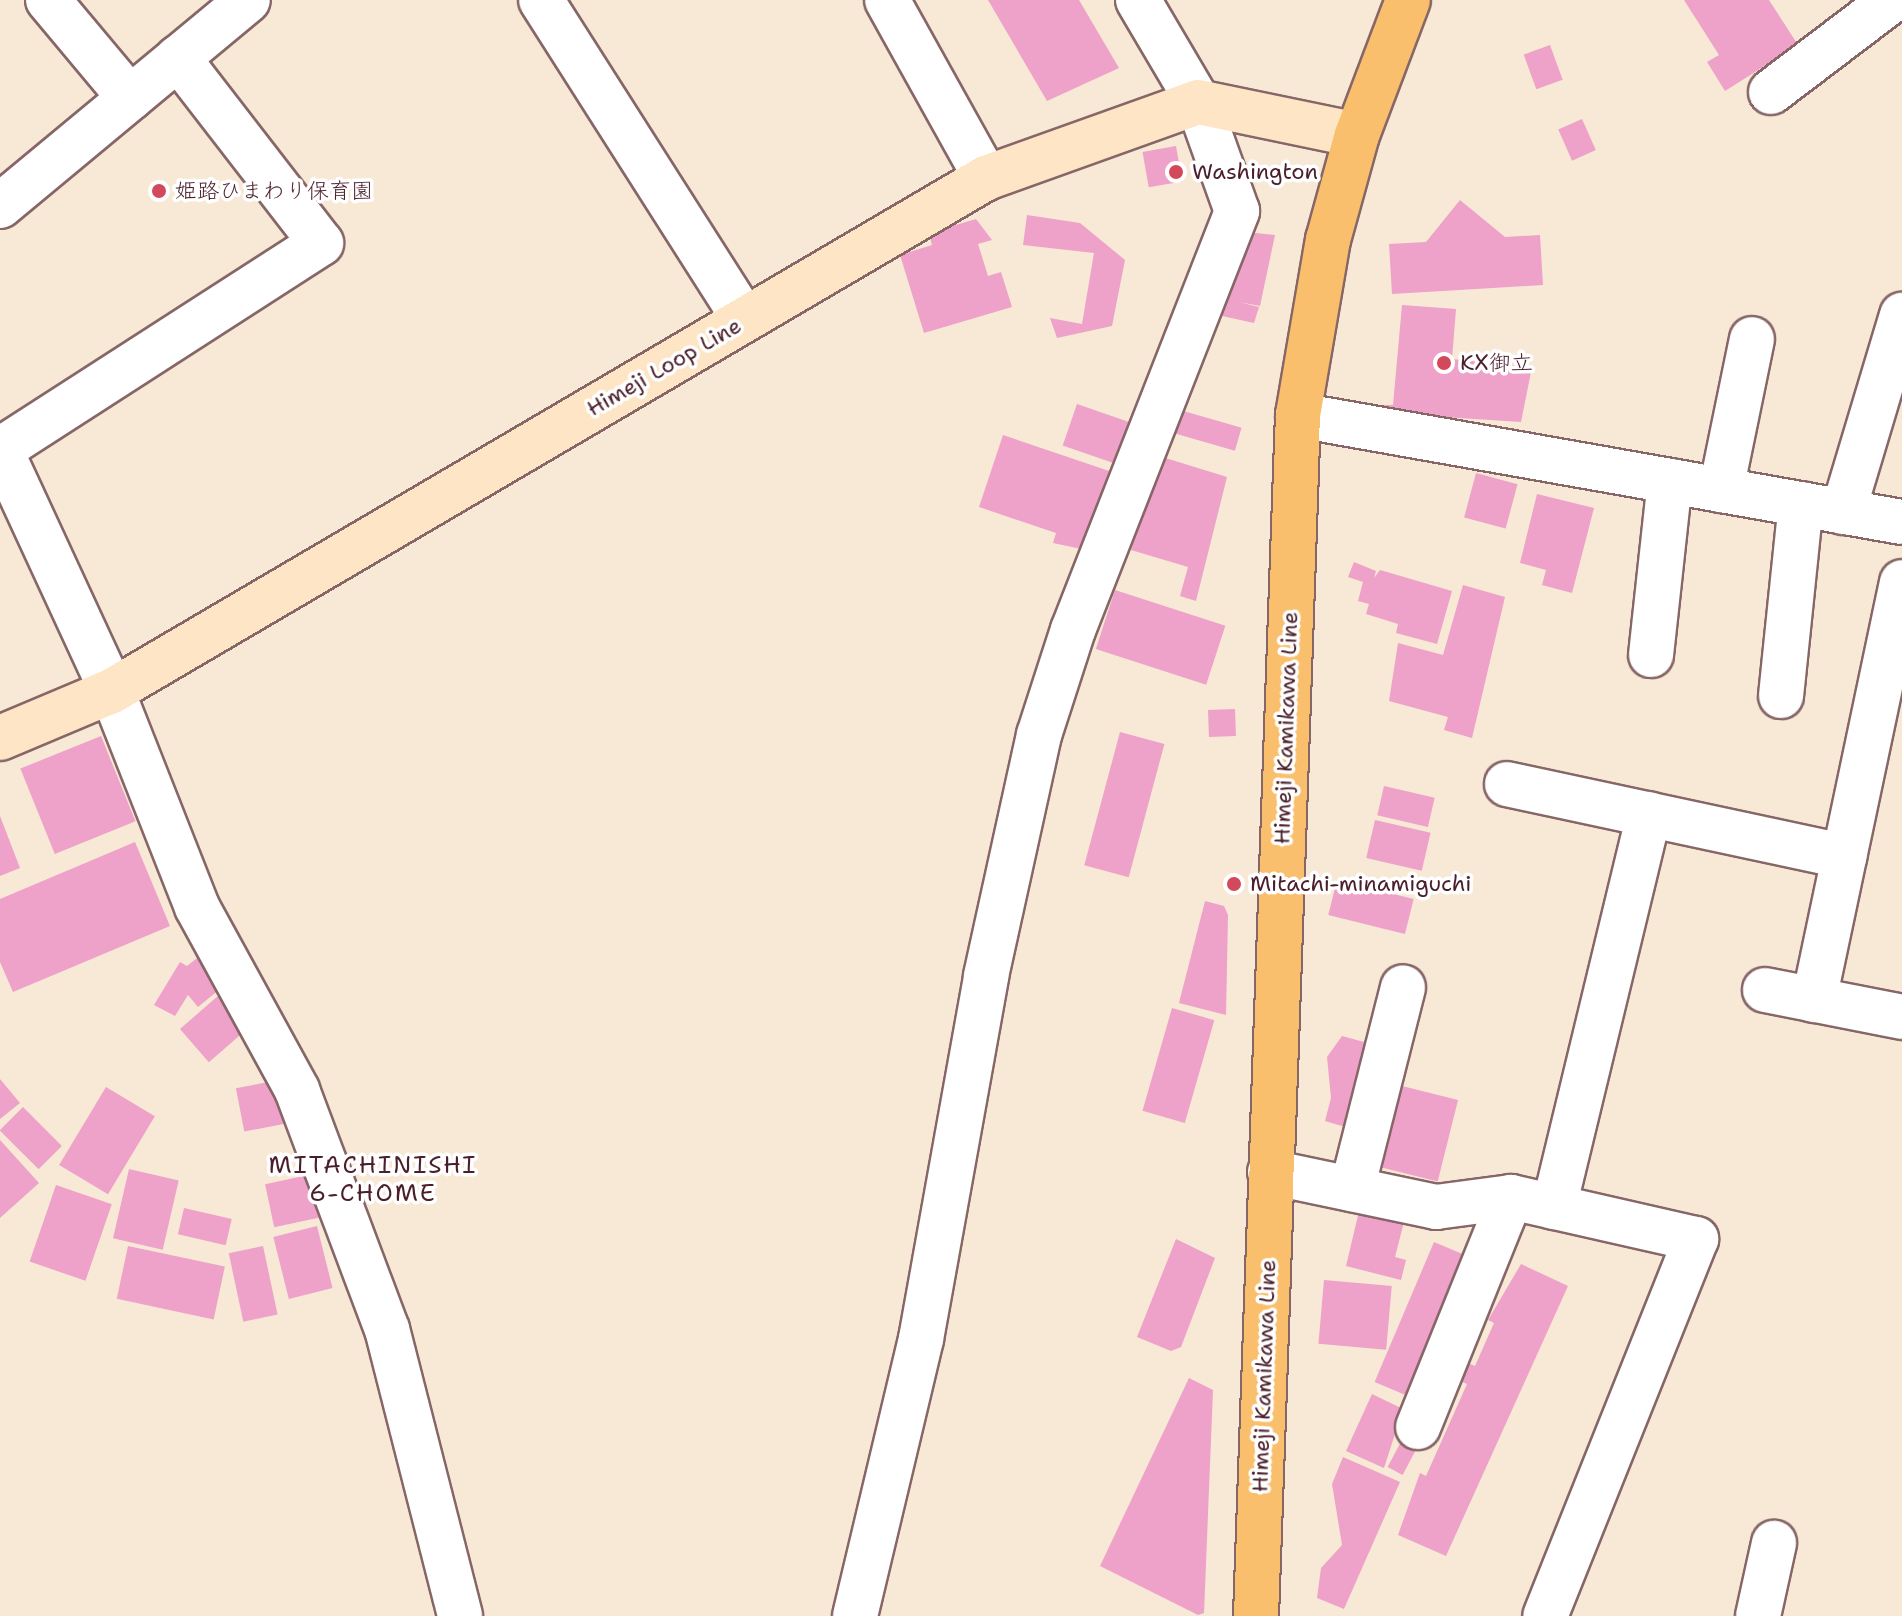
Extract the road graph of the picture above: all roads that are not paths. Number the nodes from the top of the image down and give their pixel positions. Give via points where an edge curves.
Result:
1 (48, 0) edge
2 (248, 0) edge
3 (541, 0) edge
4 (887, 0) edge
5 (1138, 0) edge
6 (1408, 0) edge
7 (1892, 0) edge
8 (178, 58) junction
9 (1771, 92) dead end
10 (130, 98) junction
11 (1198, 102) junction
12 (1357, 135) junction
13 (986, 178) junction
14 (0, 206) edge
15 (744, 319) junction
16 (1901, 319) edge
17 (1752, 339) dead end
18 (1298, 415) junction
19 (0, 450) edge
20 (1670, 481) junction
21 (1721, 490) junction
22 (1801, 504) junction
23 (1843, 512) junction
24 (1902, 522) edge
25 (1902, 582) edge
26 (1651, 655) dead end
27 (112, 691) junction
28 (1781, 696) dead end
29 (0, 738) edge
30 (1507, 784) dead end
31 (1649, 814) junction
32 (1844, 856) junction
33 (1403, 987) dead end
34 (1765, 990) dead end
35 (1814, 1000) junction
36 (1902, 1017) edge
37 (1270, 1172) junction
38 (1352, 1189) junction
39 (1511, 1197) junction
40 (1554, 1207) junction
41 (1418, 1427) dead end
42 (1774, 1543) dead end
43 (460, 1616) edge
44 (855, 1616) edge
45 (1256, 1616) edge
46 (1545, 1616) edge
47 (1758, 1616) edge

1 - 10 street
2 - 8 street
3 - 15 street
4 - 13 street
5 - 11 street
6 - 12 main road, Himeji Kamikawa Line
7 - 9 street
8 - 10 street
8 - 19 street via 321,243
10 - 14 street
11 - 12 main road
11 - 13 main road, Himeji Loop Line
11 - 44 street via 1237,211 1073,630 1039,735 986,976 921,1339
12 - 18 main road, Himeji Kamikawa Line via 1311,314
13 - 15 main road, Himeji Loop Line
15 - 27 main road, Himeji Loop Line
16 - 23 street
17 - 21 street
18 - 20 street
18 - 37 main road, Himeji Kamikawa Line
19 - 27 street
20 - 21 street
20 - 26 street
21 - 22 street
22 - 23 street
22 - 28 street
23 - 24 street
25 - 32 street
27 - 29 main road, Himeji Loop Line
27 - 43 street via 197,907 297,1090 387,1329
30 - 31 street
31 - 32 street
31 - 40 street
32 - 35 street
33 - 38 street
34 - 35 street
35 - 36 street
37 - 38 street
37 - 45 main road, Himeji Kamikawa Line
38 - 39 street via 1436,1207
39 - 40 street
39 - 41 street
40 - 46 street via 1696,1239
42 - 47 street

